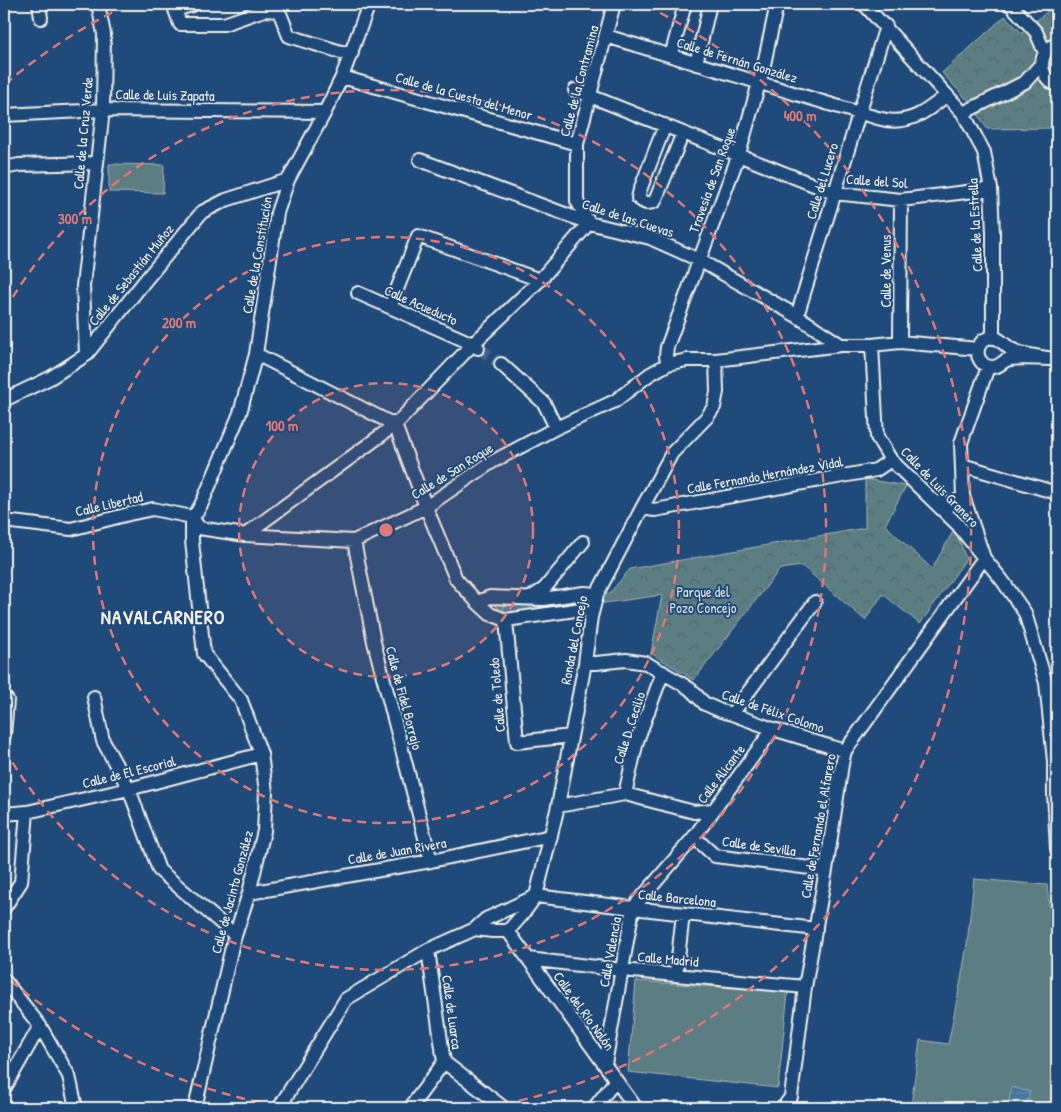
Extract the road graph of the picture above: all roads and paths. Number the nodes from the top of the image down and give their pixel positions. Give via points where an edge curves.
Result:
1 (39, 4) edge
2 (98, 4) edge
3 (195, 4) edge
4 (369, 4) edge
5 (614, 4) edge
6 (685, 4) edge
7 (710, 4) edge
8 (777, 4) edge
9 (864, 4) edge
10 (1010, 4) edge
11 (174, 7) edge
12 (263, 7) edge
13 (41, 18) dead end
14 (886, 26) junction
15 (1036, 32) junction
16 (606, 36) junction
17 (1057, 42) edge
18 (352, 53) junction
19 (671, 56) junction
20 (1043, 58) junction
21 (696, 64) junction
22 (342, 77) junction
23 (1025, 82) junction
24 (759, 83) junction
25 (1055, 84) edge
26 (575, 90) dead end
27 (947, 95) junction
28 (590, 96) junction
29 (103, 110) junction
30 (325, 112) junction
31 (859, 113) junction
32 (963, 113) junction
33 (4, 115) edge
34 (665, 126) junction
35 (683, 132) junction
36 (577, 144) junction
37 (739, 154) junction
38 (420, 160) dead end
39 (97, 163) junction
40 (4, 168) edge
41 (288, 180) junction
42 (991, 189) junction
43 (834, 193) junction
44 (901, 200) junction
45 (589, 223) junction
46 (699, 260) junction
47 (540, 280) junction
48 (358, 293) dead end
49 (390, 307) junction
50 (796, 316) junction
51 (993, 338) junction
52 (900, 342) junction
53 (841, 345) junction
54 (872, 345) junction
55 (476, 346) junction
56 (1005, 346) junction
57 (978, 349) junction
58 (256, 354) junction
59 (86, 355) junction
60 (1055, 359) edge
61 (716, 360) junction
62 (1004, 360) junction
63 (501, 364) tunnel mouth
64 (668, 364) junction
65 (988, 367) junction
66 (4, 400) edge
67 (395, 425) junction
68 (556, 428) junction
69 (891, 460) junction
70 (962, 465) junction
71 (1057, 493) edge
72 (963, 496) junction
73 (935, 502) junction
74 (426, 507) junction
75 (642, 508) junction
76 (192, 517) junction
77 (4, 520) edge
78 (245, 535) junction
79 (354, 541) junction
80 (583, 542) dead end
81 (984, 558) junction
82 (598, 594) junction
83 (530, 598) junction
84 (477, 602) junction
85 (815, 602) dead end
86 (592, 610) junction
87 (506, 620) junction
88 (585, 663) junction
89 (663, 672) junction
90 (94, 697) dead end
91 (7, 700) dead end
92 (1053, 701) edge
93 (732, 714) junction
94 (773, 730) junction
95 (4, 735) edge
96 (571, 736) junction
97 (846, 751) junction
98 (261, 754) junction
99 (129, 789) junction
100 (1055, 793) edge
101 (625, 794) junction
102 (558, 806) junction
103 (713, 810) junction
104 (27, 812) junction
105 (4, 814) edge
106 (551, 836) junction
107 (694, 837) junction
108 (1057, 849) edge
109 (431, 861) junction
110 (826, 870) junction
111 (249, 893) junction
112 (536, 896) junction
113 (4, 908) edge
114 (633, 908) junction
115 (683, 914) junction
116 (475, 929) junction
117 (816, 929) junction
118 (508, 930) junction
119 (235, 935) junction
120 (428, 950) junction
121 (528, 960) junction
122 (622, 970) junction
123 (676, 975) junction
124 (4, 980) edge
125 (805, 988) junction
126 (40, 1026) junction
127 (444, 1062) junction
128 (605, 1064) junction
129 (616, 1080) junction
130 (4, 1089) edge
131 (4, 1107) edge
132 (7, 1108) edge
133 (76, 1108) edge
134 (195, 1108) edge
135 (279, 1108) edge
136 (410, 1108) edge
137 (504, 1108) edge
138 (594, 1108) edge
139 (636, 1108) edge
140 (784, 1108) edge

1 - 13 street
2 - 29 street, Calle de la Cruz Verde via 104,34
3 - 11 street
4 - 18 street, Calle de la Constitución
5 - 16 street, Calle de la Contramina
6 - 19 street
7 - 21 street
8 - 24 street, Travesía de San Roque
9 - 14 street, Calle de la Estrella
10 - 15 street
11 - 12 street via 180,24 224,24
12 - 18 street via 279,10 289,36
14 - 27 street, Calle de la Estrella
14 - 31 street, Calle del Lucero
15 - 17 street
15 - 20 street
16 - 19 street, Calle de Fernán González
16 - 28 street, Calle de la Contramina
17 - 20 street
18 - 22 street, Calle de la Constitución
19 - 21 street, Calle de Fernán González
20 - 23 street
20 - 25 street via 1042,70
21 - 24 street, Calle de Fernán González
22 - 30 street, Calle de la Constitución
22 - 36 street, Calle de la Cuesta del Menor
23 - 25 street
23 - 32 street
24 - 31 street, Calle de Fernán González
24 - 37 street, Travesía de San Roque
26 - 28 street, Calle del Sol
27 - 31 street, Calle de Fernán González via 909,119 888,120
27 - 32 street, Calle de la Estrella
28 - 34 street, Calle del Sol
28 - 36 street, Calle de la Contramina
29 - 30 street, Calle de Luis Zapata
29 - 33 street, Calle de Luis Zapata
29 - 39 street, Calle de la Cruz Verde
30 - 41 street, Calle de la Constitución
31 - 43 street, Calle del Lucero
32 - 42 street, Calle de la Estrella via 984,152
34 - 35 street, Calle del Sol
34 - 35 street via 640,190 638,198 644,203 655,201
35 - 37 street, Calle del Sol
36 - 45 street, Calle de la Contramina via 577,200
37 - 43 street, Calle del Sol
37 - 46 street, Travesía de San Roque
38 - 45 street, Calle de las Cuevas
39 - 40 street
39 - 59 street, Calle de la Cruz Verde via 84,286
41 - 58 street, Calle de la Constitución via 277,214
41 - 59 street, Calle de Sebastián Muñoz via 226,200 202,212
42 - 44 street, Calle del Sol
42 - 51 street, Calle de la Estrella
43 - 44 street, Calle del Sol
43 - 50 street, Calle del Lucero
44 - 52 street, Calle de Venus
45 - 46 street, Calle de las Cuevas via 650,238
45 - 47 street
46 - 50 street, Calle de las Cuevas
46 - 64 street, Travesía de San Roque via 667,347
47 - 49 street via 418,236
47 - 55 street
48 - 49 street, Calle Acueducto
49 - 55 street, Calle Acueducto
50 - 53 street, Calle de las Cuevas
51 - 56 street
51 - 57 street via 981,342
52 - 54 street, Calle de San Roque
52 - 57 street, Calle de San Roque
53 - 54 street, Calle de San Roque
53 - 61 street, Calle de San Roque
54 - 69 street, Calle de Luis Granero via 877,437
55 - 67 street
56 - 60 street via 1020,353
56 - 62 street
57 - 65 street via 981,362
58 - 67 street
58 - 76 street, Calle de la Constitución via 240,413 203,501
59 - 66 street, Calle de Sebastián Muñoz via 50,378
60 - 62 street
61 - 64 street, Calle de San Roque
61 - 75 street, Ronda del Concejo via 714,407 672,453
62 - 65 street via 997,366
63 - 68 street via 544,403
64 - 68 street, Calle de San Roque via 614,401
65 - 70 street via 961,443
67 - 74 street
67 - 78 street
68 - 74 street, Calle de San Roque via 492,462
69 - 73 street, Calle de Luis Granero
69 - 75 street, Calle Fernando Hernández Vidal via 876,470 655,510
70 - 71 street
70 - 72 street
72 - 73 street via 953,504
72 - 81 street
73 - 81 street, Calle de Luis Granero
74 - 79 street, Calle de San Roque
74 - 84 street via 456,578
75 - 82 street, Ronda del Concejo
76 - 77 street, Calle Libertad via 153,509 71,529
76 - 78 street, Calle de San Roque via 199,528
76 - 98 street, Calle de Jacinto González via 204,654 241,700
78 - 79 street, Calle de San Roque
79 - 109 street, Calle de Fidel Borrajo via 374,642
80 - 83 street via 544,589
81 - 92 street, Calle de Luis Granero via 1025,613
81 - 97 street, Calle de Fernando el Alfarero
82 - 83 street
82 - 86 street, Ronda del Concejo
83 - 84 street via 490,597
84 - 87 street via 490,614
85 - 93 street
86 - 87 street
86 - 88 street, Ronda del Concejo
87 - 96 street, Calle de Toledo via 517,742
88 - 89 street, Calle de Félix Colomo via 626,660 646,663
88 - 96 street, Ronda del Concejo
89 - 93 street, Calle de Félix Colomo via 690,689 705,704
89 - 101 street, Calle D. Cecilio via 637,741
90 - 99 street via 103,741
91 - 95 street
92 - 100 street, Calle de Luis Granero
93 - 94 street, Calle de Félix Colomo
94 - 97 street, Calle de Félix Colomo
94 - 103 street, Calle Alicante
96 - 102 street, Ronda del Concejo
97 - 110 street, Calle de Fernando el Alfarero
98 - 99 street, Calle de El Escorial
98 - 111 street, Calle de Jacinto González via 266,792 264,831
99 - 104 street, Calle de El Escorial
99 - 119 street via 159,870
100 - 108 street, Calle de Luis Granero
101 - 102 street
101 - 103 street via 694,812
102 - 106 street, Ronda del Concejo
103 - 107 street, Calle Alicante
104 - 105 street, Calle de El Escorial
104 - 113 street via 21,882
106 - 109 street, Calle de Juan Rivera
106 - 112 street, Ronda del Concejo
107 - 110 street, Calle de Sevilla via 715,856
107 - 114 street, Calle Valencia
109 - 111 street, Calle de Juan Rivera
110 - 117 street, Calle de Fernando el Alfarero
111 - 119 street, Calle de Jacinto González
112 - 114 street, Calle Barcelona
112 - 116 street via 486,919
112 - 118 street
114 - 115 street, Calle Barcelona
114 - 122 street, Calle Valencia
115 - 117 street, Calle Barcelona
115 - 123 street
116 - 118 street
116 - 120 street
117 - 125 street, Calle de Fernando el Alfarero
118 - 121 street, Calle del Río Nalón
119 - 134 street, Calle de Jacinto González
120 - 127 street, Calle de Luarca
120 - 135 street via 346,999
121 - 122 street, Calle Madrid
121 - 128 street, Calle del Río Nalón
122 - 123 street, Calle Madrid
122 - 128 street, Calle Valencia
123 - 125 street, Calle Madrid
124 - 126 street
125 - 140 street, Calle de Fernando el Alfarero via 791,1097
126 - 130 street
126 - 133 street via 68,1076
127 - 136 street
127 - 137 street, Calle de Luarca
128 - 129 street, Calle del Río Nalón
129 - 138 street
129 - 139 street, Calle del Río Nalón
131 - 132 street

